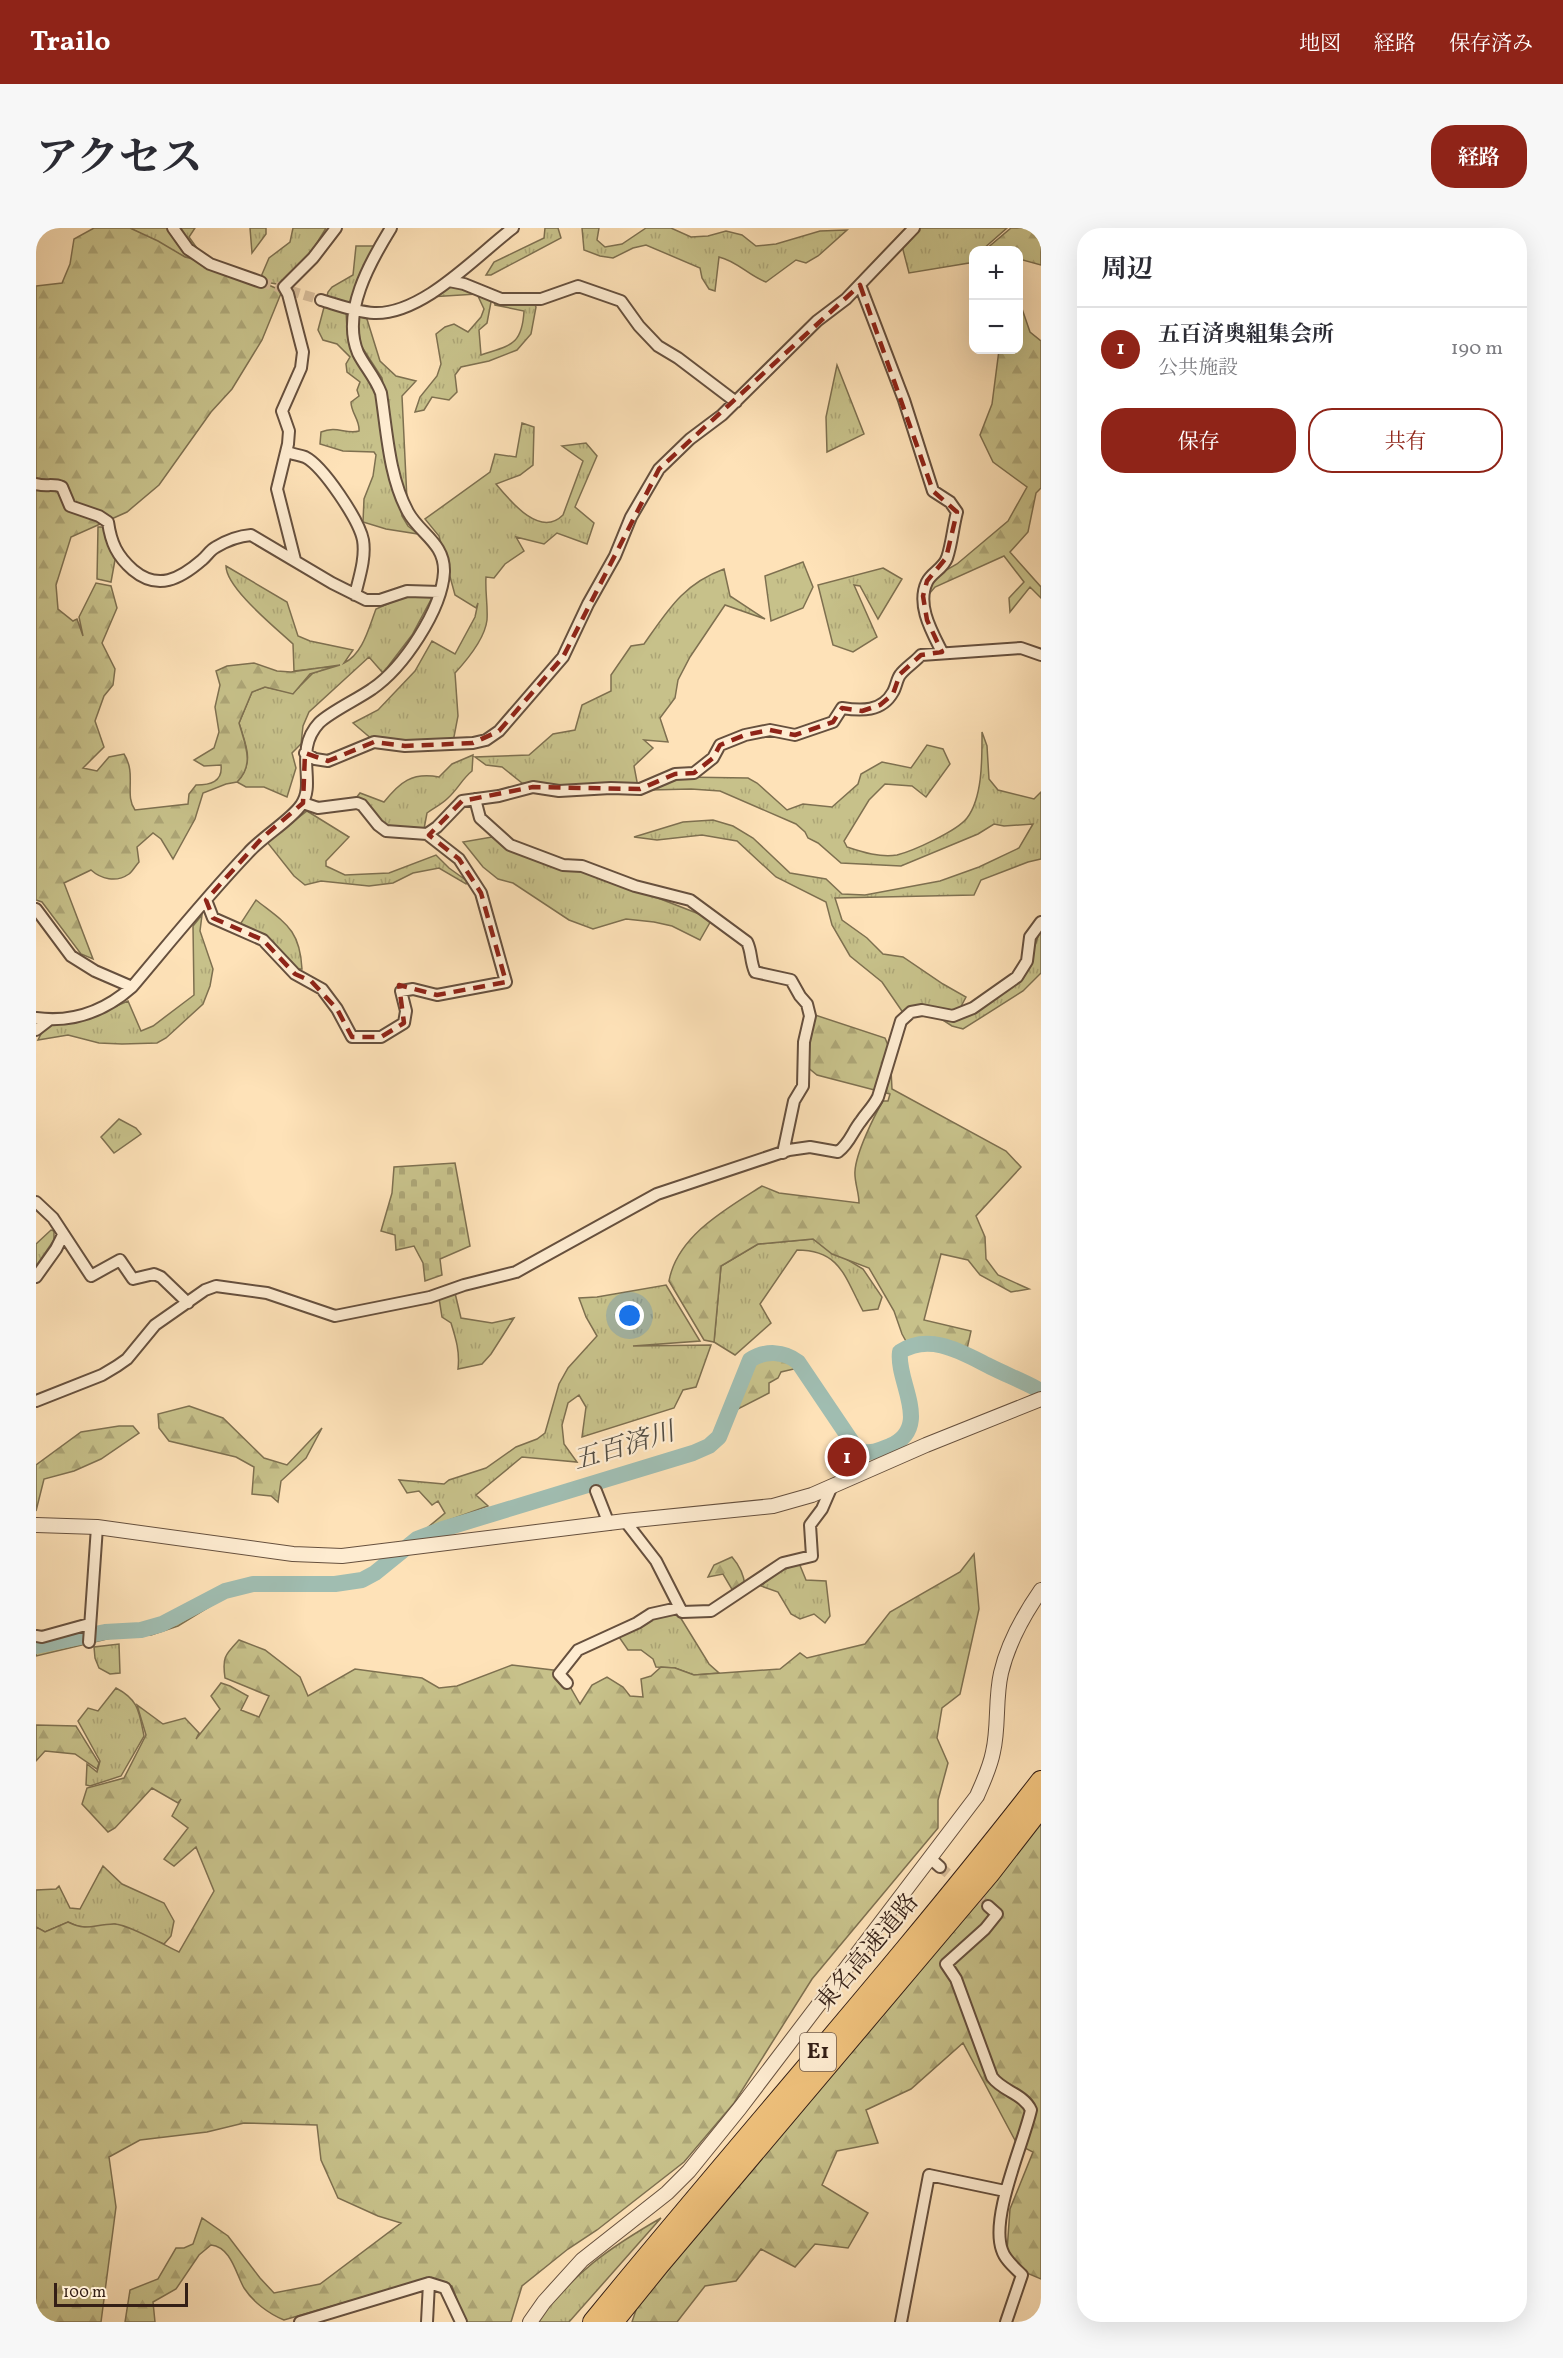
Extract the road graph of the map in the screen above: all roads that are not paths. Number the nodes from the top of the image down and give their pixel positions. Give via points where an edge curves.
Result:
1 (173, 228) edge
2 (336, 228) edge
3 (391, 228) edge
4 (513, 228) edge
5 (914, 228) edge
6 (449, 281) junction
7 (261, 282) tunnel mouth
8 (860, 285) junction
9 (321, 300) tunnel mouth
10 (353, 310) junction
11 (736, 402) junction
12 (287, 452) junction
13 (36, 484) edge
14 (295, 560) junction
15 (440, 592) junction
16 (356, 595) junction
17 (942, 652) junction
18 (1041, 655) edge
19 (305, 753) junction
20 (476, 799) junction
21 (303, 802) junction
22 (427, 834) junction
23 (206, 900) junction
24 (36, 909) edge
25 (1041, 922) edge
26 (132, 987) junction
27 (36, 1018) edge
28 (49, 1020) junction
29 (36, 1030) edge
30 (783, 1153) junction
31 (36, 1202) edge
32 (63, 1234) junction
33 (36, 1277) edge
34 (188, 1303) junction
35 (1041, 1398) edge
36 (36, 1401) edge
37 (832, 1486) junction
38 (596, 1491) dead end
39 (625, 1521) junction
40 (609, 1524) junction
41 (36, 1525) edge
42 (97, 1527) junction
43 (1041, 1590) edge
44 (678, 1608) junction
45 (89, 1624) junction
46 (36, 1636) edge
47 (89, 1642) dead end
48 (567, 1683) dead end
49 (1041, 1781) edge
50 (1041, 1807) edge
51 (988, 1906) dead end
52 (1005, 2191) junction
53 (429, 2283) junction
54 (300, 2322) edge
55 (427, 2322) edge
56 (461, 2322) edge
57 (530, 2322) edge
58 (593, 2322) edge
59 (613, 2322) edge
60 (902, 2322) edge
61 (1006, 2322) edge

1 - 7 street via 188,249 210,264
2 - 12 street via 284,287 303,352 301,368 282,411 289,431
3 - 10 street
4 - 6 street
5 - 8 street
6 - 10 street via 418,302 376,313
6 - 11 street via 501,299 541,299 578,286 621,301 658,346
8 - 11 street via 817,321
8 - 17 street via 933,490 957,512 946,558 927,581 923,596 927,620
9 - 10 street
10 - 15 street via 352,330 359,354 381,393 397,489 409,514 436,544 442,557
11 - 19 street via 659,469 563,657 499,732 473,743 405,746 374,742 328,761
12 - 14 street via 277,489
12 - 16 street via 305,457 323,471 356,522 363,539
13 - 14 street via 62,487 70,506 108,522 115,550 141,577 162,582 174,579 214,548 250,534
14 - 16 street
15 - 16 street via 407,591 380,600
15 - 19 street via 426,623 392,673 320,722 309,737
17 - 18 street via 1021,648
17 - 20 street via 921,655 900,674 893,694 880,705 862,711 842,708 833,722 795,735 770,730 745,735 720,745 713,758 694,773 675,774 640,789 559,791 533,787
19 - 21 street
20 - 22 street via 462,801
20 - 30 street via 480,818 510,845 563,865 582,866 626,883 690,900 747,942 755,972 790,980 807,1004 810,1016 804,1042 803,1086 794,1101
21 - 22 street via 318,808 357,803 386,831
21 - 23 street via 262,838
22 - 23 street via 459,859 481,893 506,982 437,995 412,989 401,991 406,1011 404,1023 381,1037 352,1037 322,988 296,974 263,940 213,918
23 - 26 street
24 - 26 street via 71,956
25 - 30 street via 1030,937 1027,961 1017,977 974,1008 953,1016 922,1010 911,1012 902,1021 878,1097 846,1146 838,1152 810,1148
26 - 28 street via 116,1001 82,1016
27 - 28 street
28 - 29 street
30 - 34 street via 657,1194 516,1272 430,1297 335,1316 267,1293 216,1286
31 - 32 street
32 - 33 street
32 - 34 street via 91,1276 120,1260 133,1279 154,1274 161,1277
34 - 36 street via 155,1325 117,1366
35 - 37 street
37 - 39 street via 773,1506
37 - 44 street via 810,1525 813,1556 783,1563 711,1611 682,1612
38 - 40 street
39 - 40 street
39 - 44 street via 656,1561
40 - 42 street via 342,1556 313,1556
41 - 42 street
42 - 45 street
43 - 57 street via 1018,1626 1001,1674 994,1750 987,1772 977,1796 935,1863 689,2171 582,2260
44 - 48 street via 651,1614 578,1650 560,1674
45 - 46 street
45 - 47 street
49 - 58 highway, 東名高速道路 / E1 via 976,1865
50 - 59 highway, 東名高速道路 / E1
51 - 52 street via 997,1914 986,1929 946,1964 956,1979 992,2077 1028,2103 1031,2110
52 - 60 street via 929,2175
52 - 61 street via 1000,2227 1002,2249 1022,2275
53 - 54 street
53 - 55 street
53 - 56 street via 445,2288

